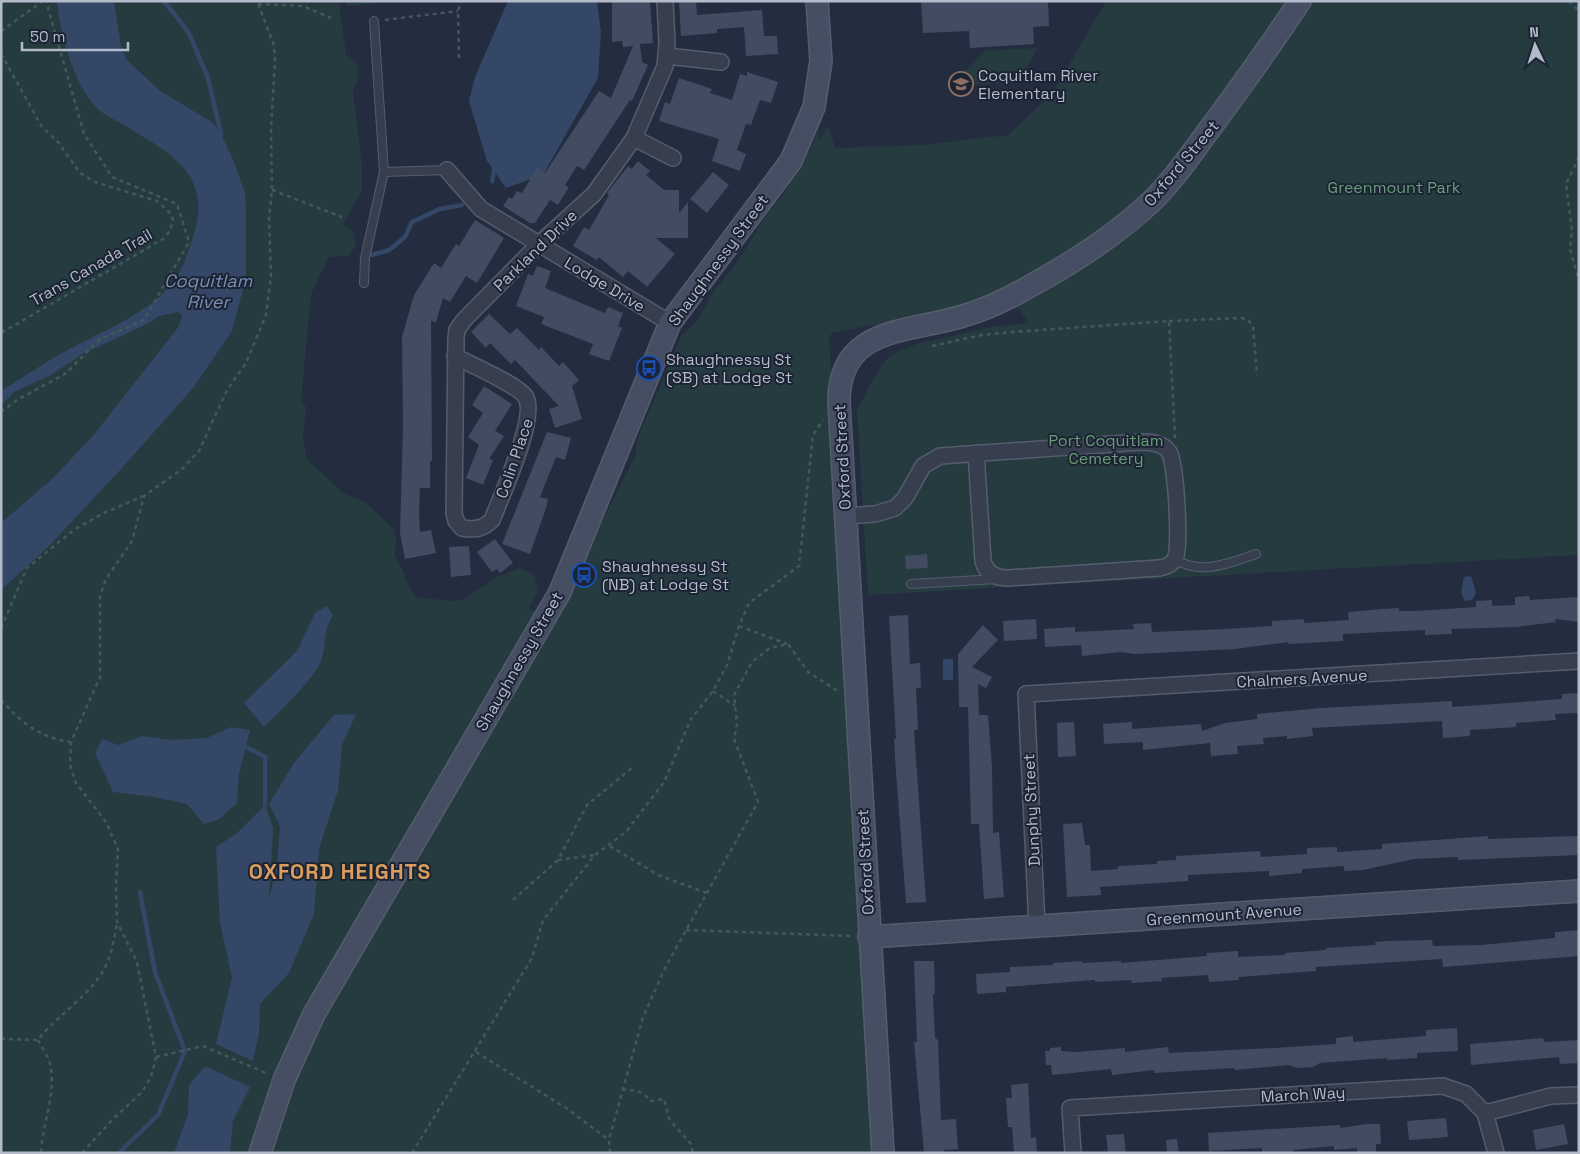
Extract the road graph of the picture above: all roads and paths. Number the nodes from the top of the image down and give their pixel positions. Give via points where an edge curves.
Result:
1 (44, 1) edge
2 (461, 1) edge
3 (665, 1) edge
4 (817, 1) edge
5 (1300, 1) edge
6 (1569, 1) edge
7 (257, 2) edge
8 (458, 11) junction
9 (1579, 11) edge
10 (332, 18) dead end
11 (374, 21) joint
12 (1, 30) edge
13 (1, 54) edge
14 (667, 56) junction
15 (459, 58) dead end
16 (721, 62) dead end
17 (634, 138) junction
18 (1579, 157) edge
19 (673, 158) dead end
20 (447, 170) joint
21 (384, 172) junction
22 (272, 190) junction
23 (342, 216) dead end
24 (539, 244) junction
25 (1579, 280) edge
26 (364, 283) dead end
27 (1169, 321) junction
28 (670, 323) junction
29 (1, 333) edge
30 (932, 346) dead end
31 (455, 356) junction
32 (1257, 375) dead end
33 (1, 412) edge
34 (823, 419) dead end
35 (1166, 449) junction
36 (976, 453) junction
37 (144, 496) junction
38 (454, 513) joint
39 (845, 516) junction
40 (1256, 554) dead end
41 (1175, 559) junction
42 (1008, 578) junction
43 (911, 584) dead end
44 (739, 626) junction
45 (1, 628) edge
46 (788, 644) junction
47 (1579, 661) edge
48 (713, 691) junction
49 (855, 692) junction
50 (1026, 694) joint
51 (1, 700) edge
52 (735, 706) junction
53 (71, 742) junction
54 (633, 767) dead end
55 (610, 846) junction
56 (596, 855) junction
57 (558, 860) junction
58 (1579, 891) edge
59 (707, 893) junction
60 (513, 900) dead end
61 (117, 922) junction
62 (1037, 926) junction
63 (686, 930) junction
64 (869, 937) junction
65 (1, 1039) edge
66 (38, 1040) junction
67 (476, 1052) junction
68 (156, 1056) junction
69 (284, 1080) junction
70 (622, 1089) junction
71 (1579, 1094) edge
72 (1484, 1113) junction
73 (609, 1140) junction
74 (41, 1153) edge
75 (82, 1153) edge
76 (260, 1153) edge
77 (412, 1153) edge
78 (610, 1153) edge
79 (692, 1153) edge
80 (884, 1153) edge
81 (1073, 1153) edge
82 (1496, 1153) edge

1 - 12 path
1 - 33 path via 84,134 112,176 177,204 189,242 144,320 99,340 65,374
2 - 8 path
3 - 14 street, Parkland Drive
4 - 28 street, Shaughnessy Street via 821,61 814,107 791,161
5 - 39 street, Oxford Street via 1184,164 1153,200 1127,223 1058,270 1000,302 962,317 876,338 854,354 844,369 839,390
6 - 9 path
7 - 10 path via 303,6
7 - 22 path via 274,45
8 - 11 path
8 - 15 path
11 - 21 lane
13 - 29 path, Trans Canada Trail via 42,127 58,142 80,173 95,182 157,201 173,220 163,239
14 - 16 street
14 - 17 street, Parkland Drive
17 - 19 street
17 - 24 street, Parkland Drive via 594,194
18 - 25 path via 1566,184 1572,230 1570,249
20 - 21 lane
20 - 24 street, Lodge Drive via 481,209
21 - 26 lane via 365,258
22 - 23 path
22 - 37 path via 268,218 271,276 266,315 246,363 227,390 199,451 182,469
24 - 28 street, Lodge Drive
24 - 31 street, Parkland Drive via 457,330
27 - 30 path via 982,335
27 - 32 path via 1247,320 1253,326
27 - 35 path via 1175,438
28 - 69 street, Shaughnessy Street via 559,594 348,953 314,1014
31 - 38 street, Parkland Drive
31 - 38 street, Colin Place via 520,392 528,401 530,413 492,520 478,529 462,528
34 - 44 path via 812,435 799,566 749,602
35 - 36 street via 1157,443 1141,442
35 - 41 street via 1174,468 1178,542
36 - 39 street via 930,460 905,498 889,511
36 - 42 street via 983,560 990,574
37 - 45 path via 75,529 27,568
37 - 53 path via 132,541 106,579 100,596 100,677
39 - 49 street, Oxford Street
40 - 41 lane via 1210,567 1189,567
41 - 42 street via 1159,568
42 - 43 lane
44 - 46 path
44 - 48 path via 727,666
46 - 49 path via 808,672 841,693
46 - 52 path via 770,648 752,662 734,695
47 - 50 street, Chalmers Avenue
48 - 52 path
48 - 55 path via 691,719 664,782 626,832
49 - 64 street, Oxford Street
50 - 62 street, Dunphy Street
51 - 53 path via 24,724 40,734
52 - 59 path via 737,724 734,739 758,802
53 - 61 path via 70,765 76,784 106,822 118,850
54 - 57 path via 587,805
55 - 56 path
55 - 59 path via 658,876
56 - 57 path
56 - 67 path via 543,920 532,958
57 - 60 path
58 - 62 street, Greenmount Avenue
59 - 63 path
61 - 66 path via 104,969 97,980 51,1023
61 - 68 path via 137,962
62 - 64 street, Greenmount Avenue
63 - 64 path
63 - 70 path via 643,1017
64 - 80 street, Oxford Street
65 - 66 path
66 - 74 path via 50,1062 52,1078
67 - 73 path via 566,1108
67 - 77 path
68 - 69 path via 203,1046
68 - 75 path via 151,1077 142,1092
69 - 76 street, Shaughnessy Street
70 - 73 path
70 - 79 path via 643,1092 650,1101 664,1099 670,1119 691,1144
71 - 72 street via 1551,1096
72 - 81 street, March Way via 1466,1094 1444,1086 1070,1108
72 - 82 street, March Way
73 - 78 path

